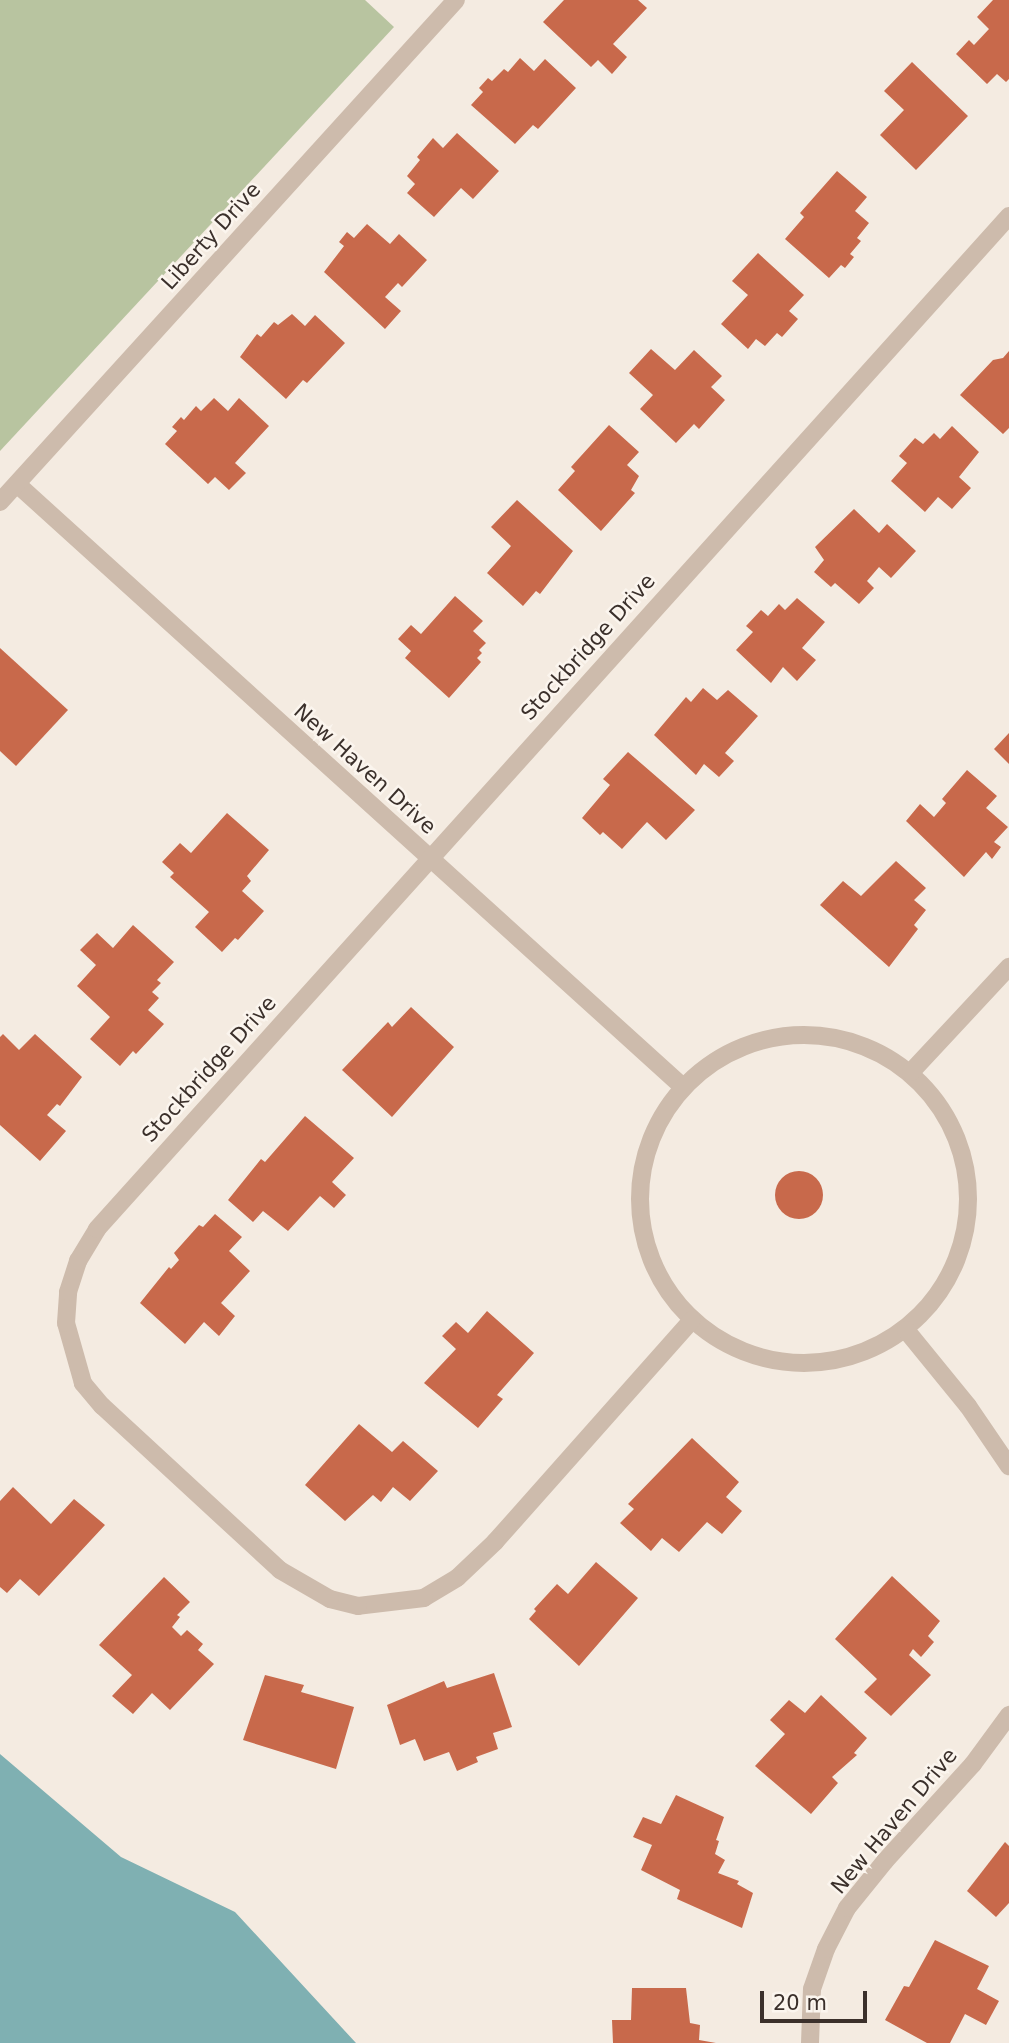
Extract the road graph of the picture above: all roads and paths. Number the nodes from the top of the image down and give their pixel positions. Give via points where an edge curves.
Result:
1 (456, 0) edge
2 (1009, 216) edge
3 (17, 484) junction
4 (0, 502) edge
5 (429, 857) junction
6 (1009, 967) edge
7 (911, 1072) junction
8 (683, 1087) junction
9 (692, 1320) junction
10 (906, 1330) junction
11 (1009, 1466) edge
12 (1009, 1715) edge
13 (810, 2043) edge

1 - 3 street, Liberty Drive
2 - 5 street, Stockbridge Drive
3 - 4 street, Liberty Drive
3 - 5 street, New Haven Drive
5 - 8 street, New Haven Drive
5 - 9 street, Stockbridge Drive via 97,1229 78,1261 68,1293 66,1323 83,1383 102,1406 280,1570 330,1599 358,1606 388,1605 424,1598 495,1542
6 - 7 street
7 - 8 street via 856,1042 794,1034 733,1050
7 - 10 street via 949,1121 970,1207 964,1242 951,1275 931,1305
8 - 9 street via 662,1116 647,1150 640,1198 649,1257 666,1290
9 - 10 street via 723,1343 797,1364 848,1357
10 - 11 street via 968,1406
12 - 13 street, New Haven Drive via 973,1764 848,1908 811,1989

